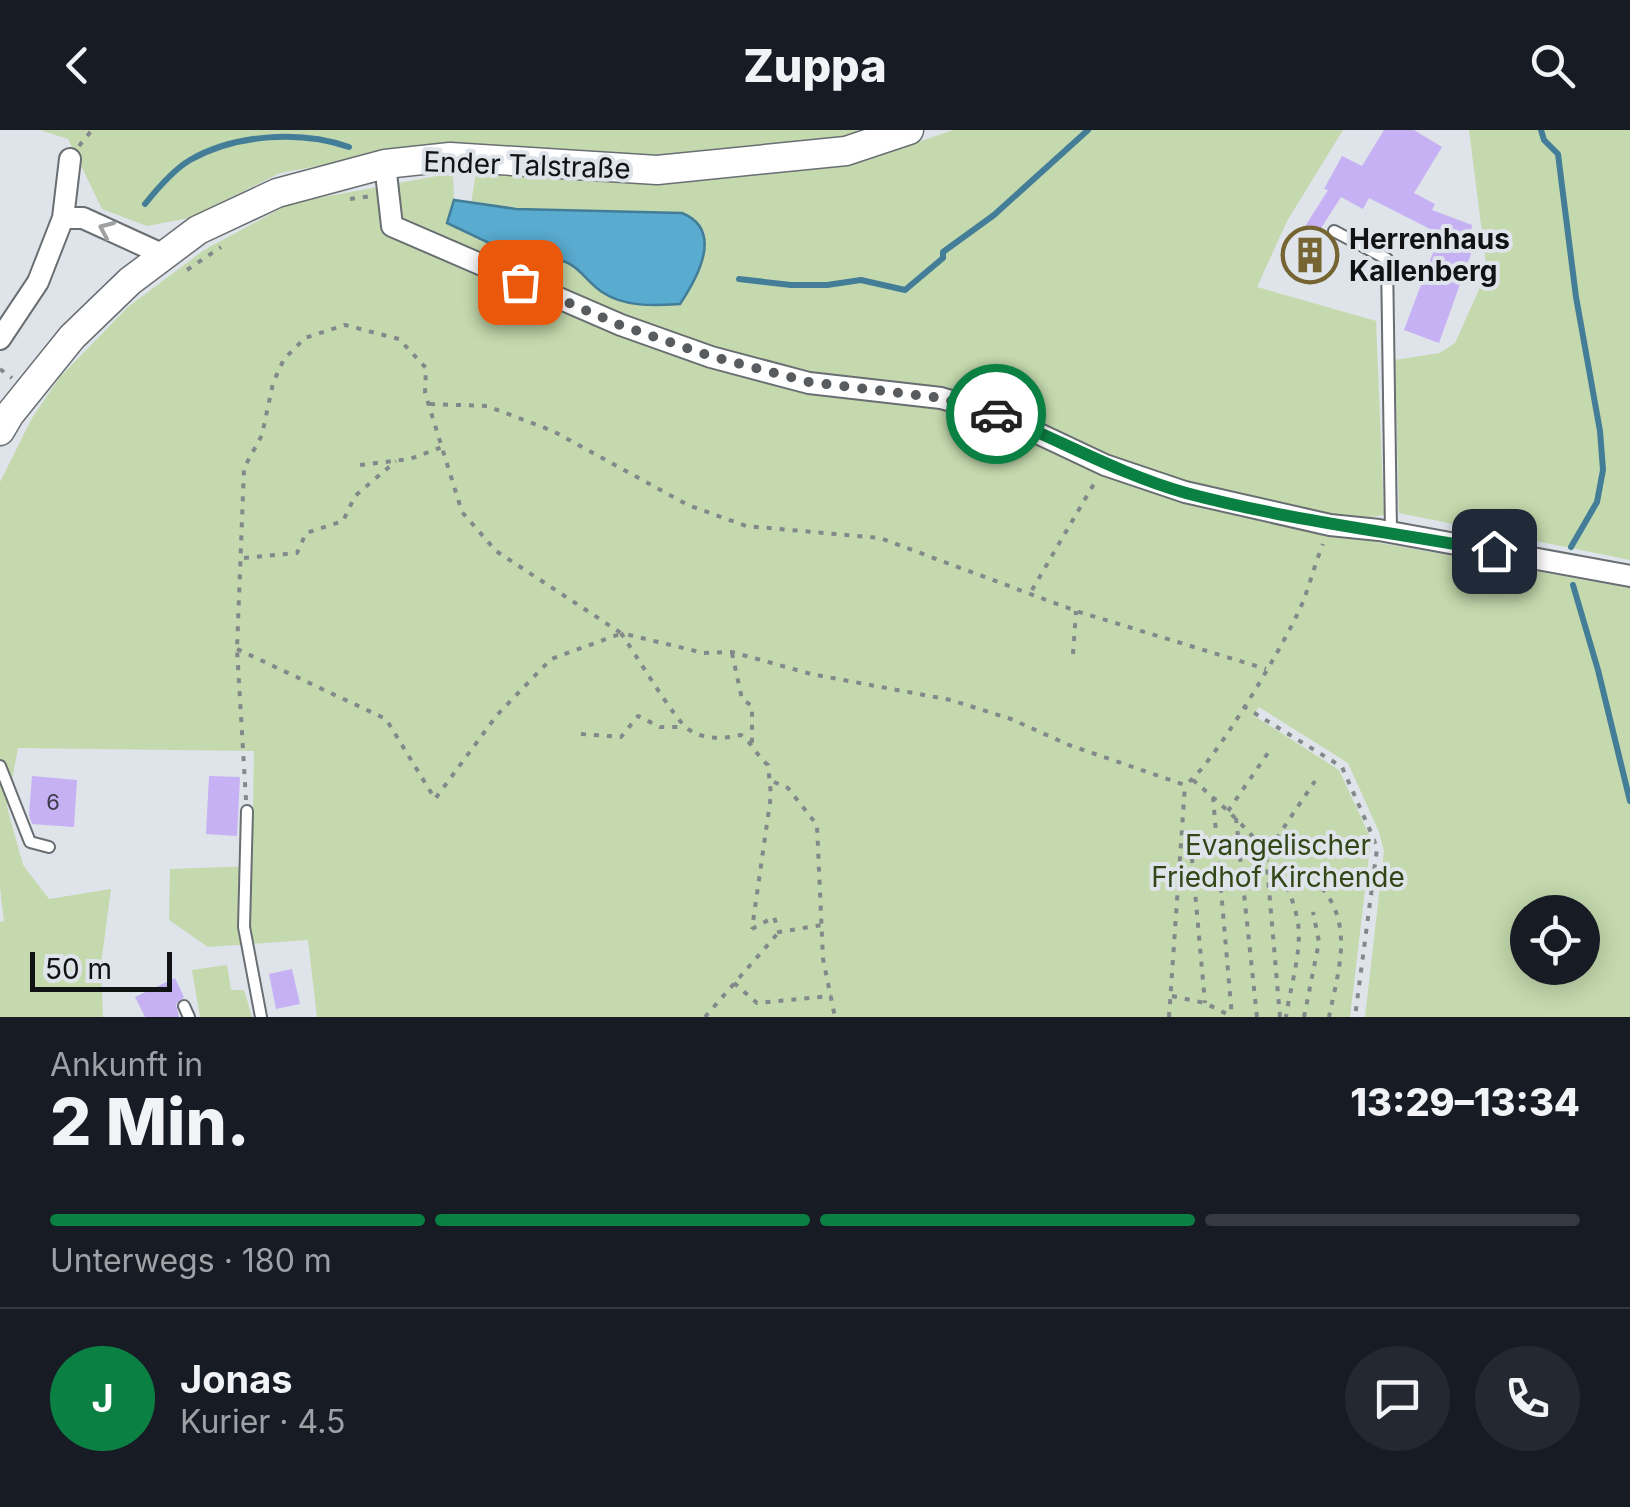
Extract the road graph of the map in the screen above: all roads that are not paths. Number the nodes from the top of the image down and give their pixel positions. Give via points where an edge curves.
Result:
1 (909, 130) edge
2 (70, 158) dead end
3 (386, 164) junction
4 (63, 218) junction
5 (1334, 231) dead end
6 (173, 264) junction
7 (0, 339) edge
8 (0, 431) edge
9 (1391, 532) junction
10 (1630, 576) edge
11 (0, 766) edge
12 (247, 811) road end
13 (48, 847) dead end
14 (262, 1017) edge

1 - 3 main road, Ender Talstraße via 846,150 657,170 450,158
2 - 4 street
3 - 6 main road, Ender Talstraße via 277,193 198,230
3 - 9 street via 392,226 620,325 809,382 980,409 1185,492
6 -> 4 street via 83,218
4 - 7 street via 38,282
5 - 9 lane via 1388,259
6 - 8 main road, Ender Talstraße via 130,281 72,337
9 - 10 street
11 - 13 lane via 30,842
12 - 14 lane via 244,927

